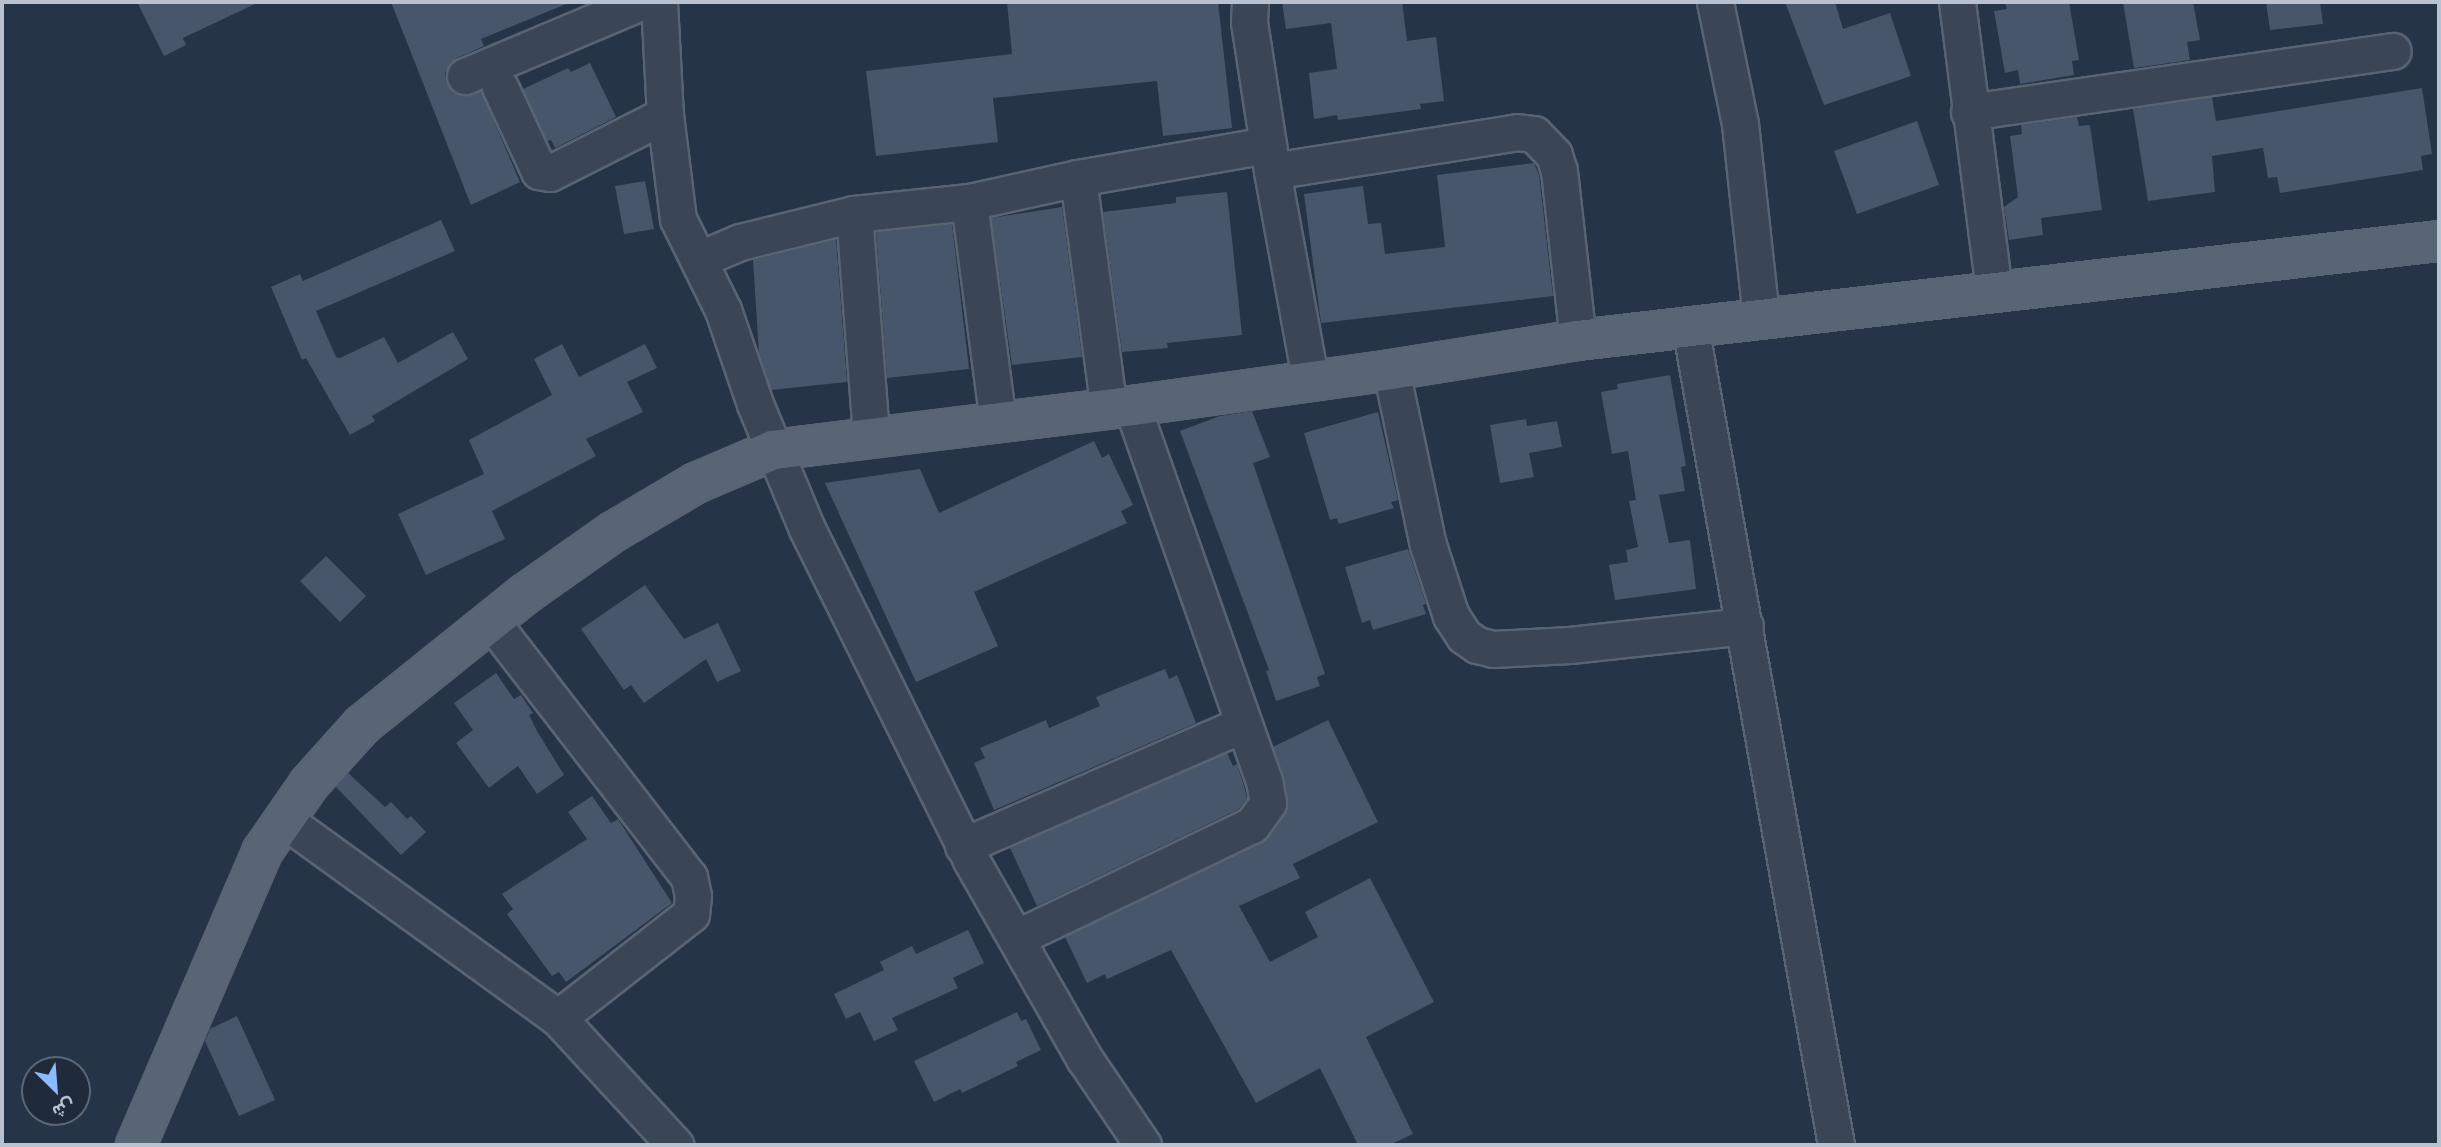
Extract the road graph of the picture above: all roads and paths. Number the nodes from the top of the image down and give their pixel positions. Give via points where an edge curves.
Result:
1 (641, 2) edge
2 (659, 2) edge
3 (1250, 2) edge
4 (1715, 2) edge
5 (1957, 2) edge
6 (2393, 51) dead end
7 (465, 76) dead end
8 (500, 87) dead end
9 (1969, 112) junction
10 (665, 115) junction
11 (1270, 158) junction
12 (1079, 178) junction
13 (969, 202) junction
14 (854, 214) junction
15 (2439, 242) edge
16 (700, 259) junction
17 (1994, 291) junction
18 (1761, 318) junction
19 (1690, 326) junction
20 (1578, 340) junction
21 (1391, 370) junction
22 (1310, 379) junction
23 (1121, 407) junction
24 (998, 421) junction
25 (871, 437) junction
26 (774, 450) junction
27 (491, 621) junction
28 (1745, 626) junction
29 (1244, 724) junction
30 (283, 819) junction
31 (963, 846) junction
32 (1016, 938) junction
33 (558, 1018) junction
34 (141, 1141) edge
35 (675, 1145) edge
36 (1143, 1145) edge
37 (1836, 1145) edge

1 - 7 street
2 - 10 street
3 - 11 street via 1249,22
4 - 18 street via 1741,124
5 - 9 street
6 - 9 street
8 - 10 street via 539,172 550,173
9 - 17 street
10 - 16 street via 678,219
11 - 12 street
11 - 20 street via 1517,132 1534,134 1554,155 1559,172
11 - 22 street
12 - 13 street
12 - 23 street
13 - 14 street
13 - 24 street
14 - 16 street via 753,238
14 - 25 street
15 - 17 main road
16 - 26 street
17 - 18 main road
18 - 19 main road
19 - 20 main road
19 - 28 street
20 - 21 main road
21 - 22 main road
21 - 28 street via 1428,545 1451,616 1464,636 1493,649
22 - 23 main road
23 - 24 main road
23 - 29 street
24 - 25 main road
25 - 26 main road
26 - 27 main road via 696,483 612,532
26 - 31 street via 837,593
27 - 30 main road via 362,725
27 - 33 street via 689,877 693,896 691,914
28 - 37 street
29 - 31 street
29 - 32 street via 1268,803 1252,825
30 - 33 street
30 - 34 main road via 262,852
31 - 32 street
32 - 36 street via 1084,1058
33 - 35 street

